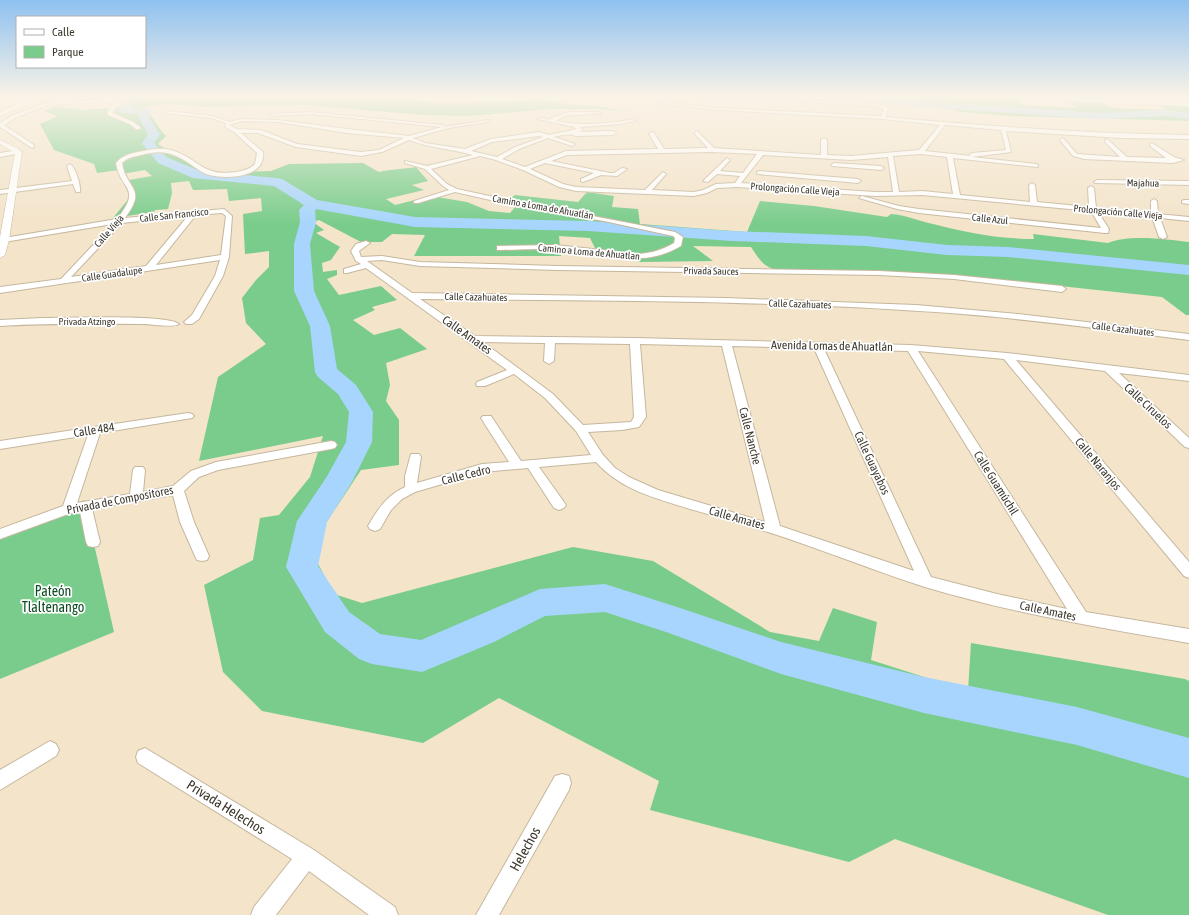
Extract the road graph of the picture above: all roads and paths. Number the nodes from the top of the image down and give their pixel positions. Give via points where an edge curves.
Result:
1 (23, 140) edge
2 (246, 140) edge
3 (282, 140) edge
4 (405, 140) edge
5 (416, 140) edge
6 (500, 140) edge
7 (540, 140) edge
8 (558, 140) edge
9 (655, 140) edge
10 (703, 140) edge
11 (824, 140) dead end
12 (931, 140) edge
13 (1005, 140) edge
14 (1063, 140) dead end
15 (1107, 141) dead end
16 (0, 142) edge
17 (1173, 142) dead end
18 (1189, 142) edge
19 (572, 144) dead end
20 (1152, 145) dead end
21 (32, 146) dead end
22 (712, 150) junction
23 (465, 151) junction
24 (662, 151) junction
25 (18, 152) junction
26 (762, 152) junction
27 (921, 152) junction
28 (481, 154) junction
29 (890, 154) junction
30 (0, 155) edge
31 (824, 156) junction
32 (950, 156) junction
33 (967, 158) junction
34 (1125, 158) junction
35 (1171, 159) junction
36 (498, 160) junction
37 (727, 160) dead end
38 (757, 160) junction
39 (764, 160) dead end
40 (544, 161) junction
41 (407, 162) dead end
42 (592, 162) dead end
43 (828, 164) dead end
44 (1188, 164) edge
45 (70, 166) dead end
46 (565, 166) junction
47 (1036, 166) dead end
48 (427, 168) junction
49 (579, 168) junction
50 (880, 168) dead end
51 (525, 169) junction
52 (624, 169) dead end
53 (807, 170) dead end
54 (552, 171) dead end
55 (717, 172) junction
56 (600, 173) junction
57 (759, 173) dead end
58 (663, 174) dead end
59 (744, 175) junction
60 (1100, 175) dead end
61 (1156, 175) dead end
62 (808, 177) junction
63 (583, 180) dead end
64 (706, 181) dead end
65 (858, 181) dead end
66 (76, 182) junction
67 (1097, 182) dead end
68 (1111, 182) junction
69 (1172, 183) junction
70 (1189, 183) edge
71 (737, 185) junction
72 (1032, 185) dead end
73 (1091, 188) dead end
74 (13, 190) junction
75 (455, 190) junction
76 (78, 191) dead end
77 (0, 192) edge
78 (646, 192) junction
79 (852, 193) junction
80 (896, 193) junction
81 (957, 196) junction
82 (1154, 201) dead end
83 (416, 202) dead end
84 (1034, 204) junction
85 (1093, 210) junction
86 (194, 213) junction
87 (1155, 215) junction
88 (1189, 219) edge
89 (120, 221) junction
90 (666, 232) joint
91 (1163, 237) dead end
92 (366, 243) dead end
93 (2, 248) edge
94 (500, 248) dead end
95 (225, 257) junction
96 (364, 262) junction
97 (149, 268) junction
98 (348, 270) dead end
99 (64, 280) junction
100 (1062, 289) dead end
101 (0, 290) edge
102 (410, 296) junction
103 (189, 322) dead end
104 (0, 323) edge
105 (174, 324) dead end
106 (1189, 337) edge
107 (473, 339) junction
108 (550, 340) junction
109 (635, 341) junction
110 (726, 343) junction
111 (817, 345) junction
112 (911, 348) junction
113 (1007, 356) junction
114 (549, 361) dead end
115 (1107, 367) junction
116 (515, 370) junction
117 (1189, 378) edge
118 (481, 384) dead end
119 (188, 416) dead end
120 (487, 418) dead end
121 (580, 429) junction
122 (95, 430) junction
123 (1189, 444) edge
124 (331, 445) dead end
125 (0, 446) edge
126 (415, 457) dead end
127 (599, 458) junction
128 (524, 465) junction
129 (139, 470) dead end
130 (411, 489) junction
131 (177, 490) junction
132 (136, 497) junction
133 (559, 505) dead end
134 (85, 506) junction
135 (69, 509) junction
136 (375, 526) dead end
137 (774, 529) junction
138 (0, 534) edge
139 (93, 542) dead end
140 (202, 556) dead end
141 (1189, 572) edge
142 (926, 581) junction
143 (1081, 618) junction
144 (1189, 636) edge
145 (50, 750) dead end
146 (145, 757) dead end
147 (0, 781) edge
148 (562, 783) dead end
149 (307, 857) junction
150 (262, 915) edge
151 (387, 915) edge
152 (488, 915) edge

1 - 21 street
2 - 89 street, Calle Vieja via 260,152 260,159 257,166 251,170 233,174 209,173 169,150 145,152 125,158 119,162 119,169 133,192 133,198
3 - 4 street via 296,145 352,153 380,151
5 - 23 street, Prolongación Calle Vieja via 424,144
6 - 23 street
7 - 36 street via 509,151
8 - 19 street
9 - 24 street
10 - 22 street
11 - 31 street
12 - 27 street
13 - 33 street via 1009,151 970,155
14 - 34 street via 1078,156
15 - 34 street
16 - 25 street
17 - 18 street
20 - 35 street
22 - 24 street
22 - 26 street
23 - 28 street, Prolongación Calle Vieja
24 - 40 street via 566,153
25 - 30 street
25 - 74 street
26 - 31 street
26 - 38 street
27 - 29 street
27 - 32 street
28 - 36 street, Prolongación Calle Vieja
28 - 48 street
29 - 31 street via 855,158
29 - 80 street
32 - 33 street
32 - 81 street
33 - 47 street
34 - 35 street
35 - 44 street
36 - 51 street, Prolongación Calle Vieja
37 - 55 street
38 - 39 street
38 - 59 street
40 - 46 street
40 - 51 street
41 - 48 street
42 - 49 street
43 - 50 street
45 - 66 street
46 - 49 street
46 - 54 street
48 - 75 street, Camino a Loma de Ahuatlán via 445,185
49 - 56 street
51 - 78 street, Prolongación Calle Vieja via 561,186 576,189
52 - 56 street via 615,175
53 - 62 street
55 - 59 street
55 - 64 street
56 - 63 street
57 - 62 street
58 - 78 street
59 - 71 street
60 - 68 street
61 - 69 street
62 - 65 street
66 - 74 street
66 - 76 street
67 - 68 street, Majahua
68 - 69 street, Majahua
69 - 70 street, Majahua
71 - 78 street, Prolongación Calle Vieja via 716,186 698,194
71 - 79 street, Prolongación Calle Vieja
72 - 84 street
73 - 85 street
74 - 77 street
74 - 93 street
75 - 83 street
75 - 90 street, Camino a Loma de Ahuatlán
79 - 80 street, Prolongación Calle Vieja
79 - 85 street, Calle Azul via 909,210 1105,231
80 - 81 street, Prolongación Calle Vieja via 922,192
81 - 84 street, Prolongación Calle Vieja
82 - 87 street
84 - 85 street, Prolongación Calle Vieja
85 - 87 street, Prolongación Calle Vieja
86 - 89 street, Calle San Francisco
86 - 95 street, Calle San Francisco via 228,213
86 - 97 street
87 - 88 street, Prolongación Calle Vieja
87 - 91 street
89 - 93 street, Calle San Francisco
89 - 99 street, Calle Vieja
90 - 94 street, Camino a Loma de Ahuatlan via 675,234 678,237 678,244 671,250 639,257 564,248
92 - 96 street via 355,251
95 - 97 street, Calle Guadalupe
95 - 103 street via 219,276 196,317
96 - 98 street, Privada Sauces
96 - 100 street, Privada Sauces via 382,258 420,264 551,268 880,273 954,277
96 - 102 street, Calle Amates
97 - 99 street, Calle Guadalupe
99 - 101 street, Calle Guadalupe
102 - 106 street, Calle Cazahuates via 766,302 917,308 1060,321
102 - 107 street, Calle Amates
104 - 105 street, Privada Atzingo via 155,321
107 - 108 street, Avenida Lomas de Ahuatlán
107 - 116 street, Calle Amates
108 - 109 street, Avenida Lomas de Ahuatlán
108 - 114 street
109 - 110 street, Avenida Lomas de Ahuatlán
109 - 121 street via 640,417 635,425
110 - 111 street, Avenida Lomas de Ahuatlán
110 - 137 street, Calle Nanche
111 - 112 street, Avenida Lomas de Ahuatlán
111 - 142 street, Calle Guayabos
112 - 113 street, Avenida Lomas de Ahuatlán
112 - 143 street, Calle Guamúchil
113 - 115 street, Avenida Lomas de Ahuatlán
113 - 141 street, Calle Naranjos
115 - 117 street, Avenida Lomas de Ahuatlán
115 - 123 street, Calle Ciruelos
116 - 118 street
116 - 121 street, Calle Amates via 549,396
119 - 122 street, Calle 484
120 - 128 street
121 - 127 street, Calle Amates
122 - 125 street, Calle 484
122 - 135 street
124 - 131 street, Privada de Compositores via 216,466 195,474
126 - 130 street
127 - 128 street, Calle Cedro
127 - 137 street, Calle Amates via 611,471 653,493
128 - 130 street, Calle Cedro via 482,468
128 - 133 street
129 - 132 street
130 - 136 street, Calle Cedro via 397,496 386,507
131 - 132 street, Privada de Compositores
131 - 140 street
132 - 134 street, Privada de Compositores
134 - 135 street, Privada de Compositores
134 - 139 street
135 - 138 street, Privada de Compositores
137 - 142 street, Calle Amates
142 - 143 street, Calle Amates
143 - 144 street, Calle Amates
145 - 147 street
146 - 149 street, Privada Helechos
148 - 152 street, Helechos
149 - 150 street
149 - 151 street

